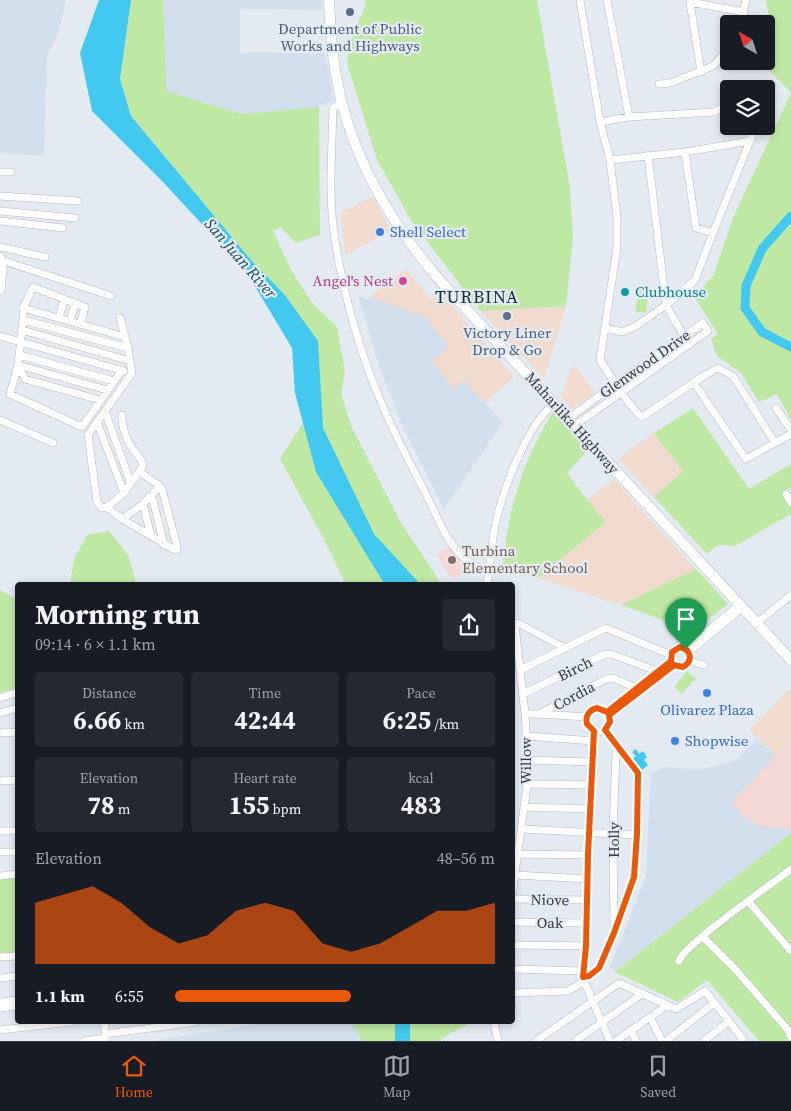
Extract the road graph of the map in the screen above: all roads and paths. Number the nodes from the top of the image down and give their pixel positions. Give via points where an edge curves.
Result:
1 (329, 0) edge
2 (580, 0) edge
3 (606, 0) edge
4 (746, 0) edge
5 (744, 12) junction
6 (743, 15) edge
7 (720, 58) edge
8 (701, 72) junction
9 (659, 84) dead end
10 (343, 103) junction
11 (720, 109) edge
12 (629, 117) junction
13 (600, 122) junction
14 (752, 135) edge
15 (750, 141) junction
16 (685, 152) junction
17 (648, 155) junction
18 (610, 160) junction
19 (0, 172) edge
20 (11, 172) dead end
21 (0, 196) edge
22 (78, 201) dead end
23 (0, 211) edge
24 (75, 218) dead end
25 (0, 221) edge
26 (63, 228) dead end
27 (713, 233) junction
28 (0, 247) edge
29 (45, 257) dead end
30 (0, 259) edge
31 (0, 290) edge
32 (111, 296) dead end
33 (64, 299) junction
34 (74, 303) junction
35 (666, 305) junction
36 (23, 308) junction
37 (59, 318) junction
38 (120, 318) dead end
39 (23, 320) junction
40 (70, 321) junction
41 (80, 324) junction
42 (605, 328) junction
43 (22, 330) junction
44 (0, 336) edge
45 (684, 336) junction
46 (125, 337) junction
47 (20, 342) junction
48 (689, 345) junction
49 (128, 348) junction
50 (19, 355) junction
51 (130, 361) junction
52 (17, 367) junction
53 (122, 370) junction
54 (132, 373) junction
55 (114, 381) junction
56 (694, 383) junction
57 (615, 384) junction
58 (107, 390) junction
59 (621, 393) junction
60 (100, 400) junction
61 (554, 404) junction
62 (776, 408) dead end
63 (105, 411) junction
64 (122, 415) dead end
65 (0, 420) edge
66 (97, 422) junction
67 (571, 423) junction
68 (791, 432) edge
69 (53, 443) dead end
70 (775, 443) junction
71 (140, 472) junction
72 (131, 484) junction
73 (160, 486) junction
74 (124, 493) junction
75 (786, 494) dead end
76 (150, 496) junction
77 (791, 503) edge
78 (143, 504) junction
79 (107, 507) junction
80 (134, 511) junction
81 (122, 519) junction
82 (138, 529) junction
83 (151, 536) junction
84 (164, 545) junction
85 (489, 572) junction
86 (487, 582) edge
87 (791, 596) edge
88 (741, 606) junction
89 (757, 624) junction
90 (565, 648) junction
91 (688, 651) junction
92 (672, 660) junction
93 (791, 660) edge
94 (690, 661) junction
95 (704, 665) dead end
96 (520, 670) junction
97 (657, 671) junction
98 (636, 688) junction
99 (15, 693) edge
100 (523, 694) junction
101 (0, 698) edge
102 (15, 709) edge
103 (0, 713) edge
104 (608, 713) junction
105 (525, 714) junction
106 (539, 714) junction
107 (587, 717) junction
108 (605, 730) junction
109 (594, 731) junction
110 (15, 732) edge
111 (0, 733) edge
112 (527, 736) junction
113 (594, 741) junction
114 (618, 748) junction
115 (528, 760) junction
116 (592, 762) junction
117 (15, 780) edge
118 (0, 781) edge
119 (527, 784) junction
120 (591, 785) junction
121 (524, 807) junction
122 (590, 809) junction
123 (522, 829) junction
124 (0, 831) edge
125 (15, 831) edge
126 (589, 831) junction
127 (613, 833) junction
128 (637, 834) junction
129 (0, 852) edge
130 (15, 852) edge
131 (518, 854) junction
132 (588, 855) junction
133 (791, 870) edge
134 (15, 874) edge
135 (515, 875) joint
136 (0, 876) edge
137 (588, 879) junction
138 (515, 899) edge
139 (587, 900) junction
140 (748, 901) junction
141 (515, 922) edge
142 (587, 923) junction
143 (614, 933) junction
144 (703, 937) junction
145 (515, 945) edge
146 (586, 946) junction
147 (791, 951) edge
148 (15, 956) edge
149 (0, 958) edge
150 (679, 961) dead end
151 (515, 969) edge
152 (15, 976) edge
153 (583, 976) junction
154 (0, 978) edge
155 (515, 993) edge
156 (642, 994) junction
157 (15, 1000) edge
158 (592, 1001) junction
159 (0, 1002) edge
160 (714, 1003) junction
161 (15, 1006) edge
162 (666, 1006) junction
163 (0, 1008) edge
164 (650, 1017) junction
165 (729, 1021) junction
166 (602, 1022) junction
167 (53, 1024) edge
168 (104, 1024) edge
169 (185, 1024) edge
170 (494, 1024) edge
171 (0, 1030) edge
172 (631, 1030) junction
173 (106, 1038) edge
174 (791, 1038) edge
175 (84, 1041) edge
176 (498, 1041) edge
177 (536, 1041) edge
178 (575, 1041) edge
179 (610, 1041) edge
180 (616, 1041) edge
181 (636, 1041) edge
182 (662, 1041) edge
183 (666, 1041) edge
184 (704, 1041) edge
185 (741, 1041) edge

1 - 10 highway, Maharlika Highway via 334,59
2 - 13 street
3 - 12 street
4 - 5 street
5 - 6 street
5 - 8 street via 690,2
7 - 8 street
8 - 9 street
10 - 61 highway, Maharlika Highway via 358,150 381,199 407,240 443,284
10 - 85 street via 333,108 332,211 335,240 364,358 396,436 447,536 474,567
11 - 12 street
12 - 13 street
13 - 18 street
14 - 15 street
15 - 16 street
15 - 27 street
16 - 17 street
16 - 27 street via 696,228
17 - 18 street
17 - 35 street
18 - 42 street via 617,248
19 - 20 street
21 - 22 street
23 - 24 street
25 - 26 street
27 - 35 street via 695,280
28 - 29 street
30 - 31 main road
30 - 32 street
33 - 34 street
33 - 36 street via 33,287
33 - 37 street
34 - 40 street
34 - 41 street via 85,307
35 - 42 street via 622,332
35 - 45 street
36 - 37 street
36 - 39 street
37 - 40 street
38 - 46 street
39 - 43 street
39 - 49 street
40 - 41 street
41 - 46 street
42 - 57 street via 600,360
43 - 47 street
43 - 51 street
44 - 47 street
45 - 48 street
45 - 48 street, Glenwood Drive via 703,324 708,331
45 - 57 street, Glenwood Drive
46 - 49 street
47 - 50 street
47 - 53 street
48 - 59 street, Glenwood Drive
49 - 51 street
50 - 52 street
50 - 55 street
51 - 54 street
52 - 58 street
52 - 60 street via 25,379
52 - 60 street via 10,394 82,427
53 - 54 street
53 - 55 street
54 - 63 street
55 - 58 street
56 - 59 street via 642,418
56 - 70 street via 718,368 733,376
56 - 70 street via 746,459
57 - 59 street
57 - 67 street, Glenwood Drive
58 - 60 street
59 - 67 street, Glenwood Drive
61 - 67 highway, Maharlika Highway
61 - 85 street via 526,440 506,487 494,527
62 - 68 street
63 - 66 street
63 - 72 street
64 - 71 street via 132,449 143,463
65 - 69 street
66 - 74 street
66 - 79 street via 88,435 96,502 102,508
67 - 88 highway, Maharlika Highway
68 - 70 street
71 - 72 street
71 - 73 street
72 - 74 street
73 - 76 street
73 - 84 street via 178,550
74 - 79 street
75 - 77 street
76 - 78 street
76 - 84 street
78 - 80 street
78 - 83 street
79 - 81 street
80 - 81 street
80 - 82 street
81 - 82 street
82 - 83 street
83 - 84 street
85 - 86 street
87 - 89 street
88 - 89 highway, Maharlika Highway
88 - 91 street
89 - 93 highway, Maharlika Highway
90 - 92 street via 606,628
90 - 96 street
90 - 96 street, Willow via 515,624
91 - 92 street via 677,648
91 - 94 street
92 - 94 street via 683,667
92 - 97 street
92 - 104 street
94 - 95 street
96 - 100 street, Willow
97 - 98 street
97 - 100 street, Birch via 605,654
98 - 104 street
98 - 106 street, Cordia via 612,678 606,679
99 - 101 street
100 - 105 street, Willow
102 - 103 street
104 - 107 street via 597,708
104 - 108 street via 610,722
105 - 106 street
105 - 112 street, Willow
106 - 107 street
107 - 109 street via 587,724
108 - 109 street
108 - 114 street
109 - 113 street
110 - 111 street
112 - 113 street
112 - 115 street, Willow
113 - 116 street
114 - 127 street, Holly
114 - 128 street via 638,773
115 - 116 street
115 - 119 street, Willow
116 - 120 street
117 - 118 street
119 - 120 street
119 - 121 street, Willow
120 - 122 street
121 - 122 street
121 - 123 street, Willow
122 - 126 street
123 - 126 street
123 - 131 street, Willow
124 - 125 street
126 - 127 street
126 - 132 street
127 - 128 street
127 - 143 street, Holly
128 - 143 street via 634,877
129 - 130 street
131 - 132 street
131 - 135 street, Willow
132 - 137 street
133 - 140 street
134 - 136 street
135 - 137 street
137 - 139 street
138 - 139 street, Niove
139 - 142 street
140 - 144 street
140 - 147 street
141 - 142 street, Oak
142 - 146 street
143 - 153 street via 599,968 589,976
144 - 150 street via 681,955
144 - 174 street via 769,1007
145 - 146 street
146 - 153 street
148 - 149 street
151 - 153 street
152 - 154 street
153 - 155 street via 568,991
153 - 158 street
156 - 158 street via 619,983
156 - 162 street
156 - 166 street
157 - 159 street
158 - 166 street
158 - 177 street
160 - 162 street via 705,991 676,1009
160 - 165 street
160 - 183 street
161 - 163 street
162 - 164 street
164 - 172 street
164 - 182 street
165 - 184 street
165 - 185 street via 743,1039
166 - 178 street
166 - 179 street
167 - 171 street
168 - 173 street
169 - 173 street
170 - 176 street
172 - 180 street
172 - 181 street
173 - 175 street

